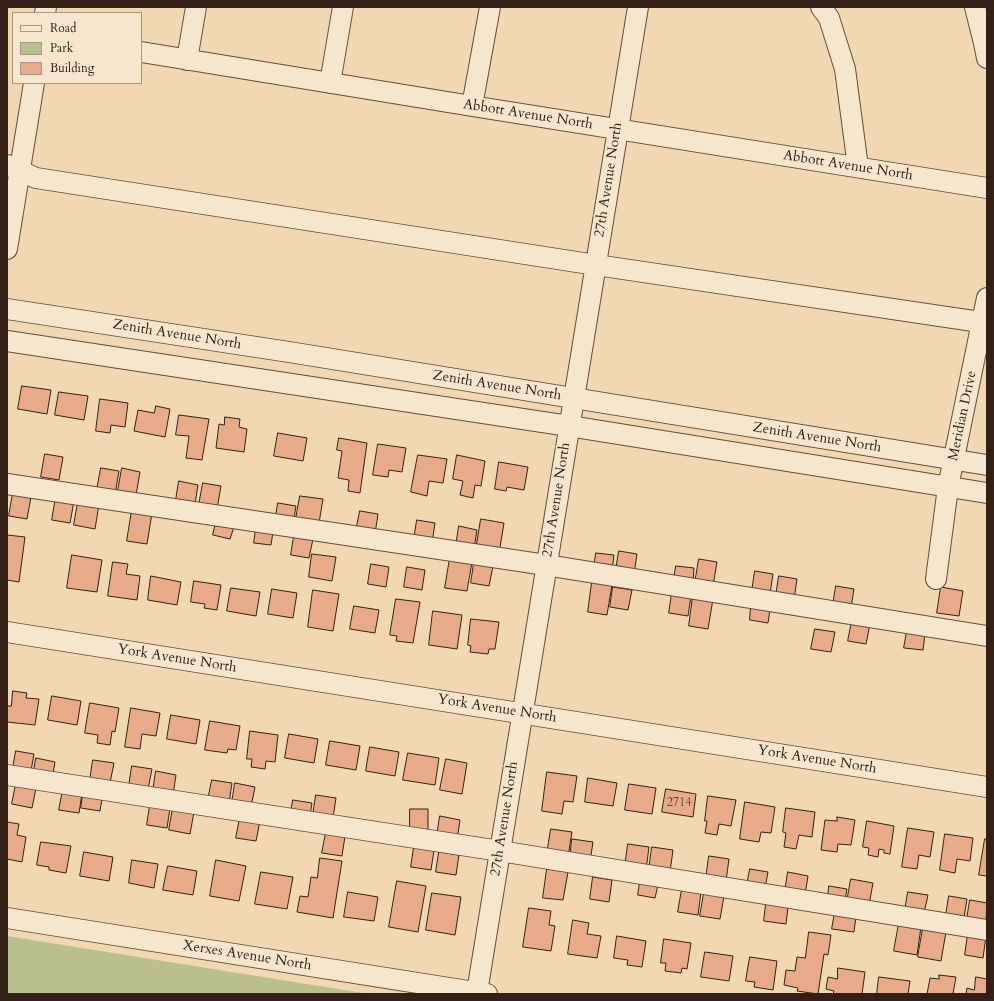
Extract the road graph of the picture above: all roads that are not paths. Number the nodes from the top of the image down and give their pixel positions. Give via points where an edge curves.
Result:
1 (196, 7) edge
2 (343, 7) edge
3 (490, 7) edge
4 (638, 7) edge
5 (821, 7) edge
6 (975, 7) edge
7 (142, 52) edge
8 (987, 58) edge
9 (187, 60) junction
10 (330, 83) junction
11 (34, 84) edge
12 (472, 106) junction
13 (618, 129) junction
14 (13, 167) edge
15 (858, 167) junction
16 (987, 188) edge
17 (7, 249) edge
18 (596, 264) junction
19 (987, 298) edge
20 (7, 309) edge
21 (985, 323) edge
22 (7, 341) edge
23 (289, 352) junction
24 (284, 383) junction
25 (574, 399) junction
26 (569, 426) junction
27 (954, 460) junction
28 (987, 465) edge
29 (7, 484) edge
30 (948, 487) junction
31 (987, 493) edge
32 (546, 565) junction
33 (936, 579) dead end
34 (7, 632) edge
35 (987, 636) edge
36 (522, 713) junction
37 (7, 775) edge
38 (987, 787) edge
39 (500, 851) junction
40 (7, 918) edge
41 (987, 930) edge
42 (482, 993) edge

1 - 9 street
2 - 10 street
3 - 12 street
4 - 13 street, 27th Avenue North
5 - 15 street via 830,18 845,69
6 - 8 street
7 - 9 street, Abbott Avenue North
9 - 10 street, Abbott Avenue North
10 - 12 street, Abbott Avenue North
11 - 14 street
12 - 13 street, Abbott Avenue North
13 - 15 street, Abbott Avenue North
13 - 18 street, 27th Avenue North
14 - 17 street
14 - 18 street via 36,178
15 - 16 street, Abbott Avenue North
18 - 21 street
18 - 25 street, 27th Avenue North
19 - 21 street, Meridian Drive
20 - 23 street, Zenith Avenue North
21 - 27 street, Meridian Drive
22 - 24 street, Zenith Avenue North
23 - 24 street
23 - 25 street, Zenith Avenue North
24 - 26 street, Zenith Avenue North
25 - 26 street, 27th Avenue North
25 - 27 street, Zenith Avenue North
26 - 30 street, Zenith Avenue North
26 - 32 street, 27th Avenue North
27 - 28 street, Zenith Avenue North
27 - 30 street, Meridian Drive
29 - 32 street
30 - 31 street, Zenith Avenue North
30 - 33 street, Meridian Drive
32 - 35 street
32 - 36 street, 27th Avenue North
34 - 36 street, York Avenue North
36 - 38 street, York Avenue North
36 - 39 street, 27th Avenue North
37 - 39 street
39 - 41 street
39 - 42 street, 27th Avenue North
40 - 42 street, Xerxes Avenue North

